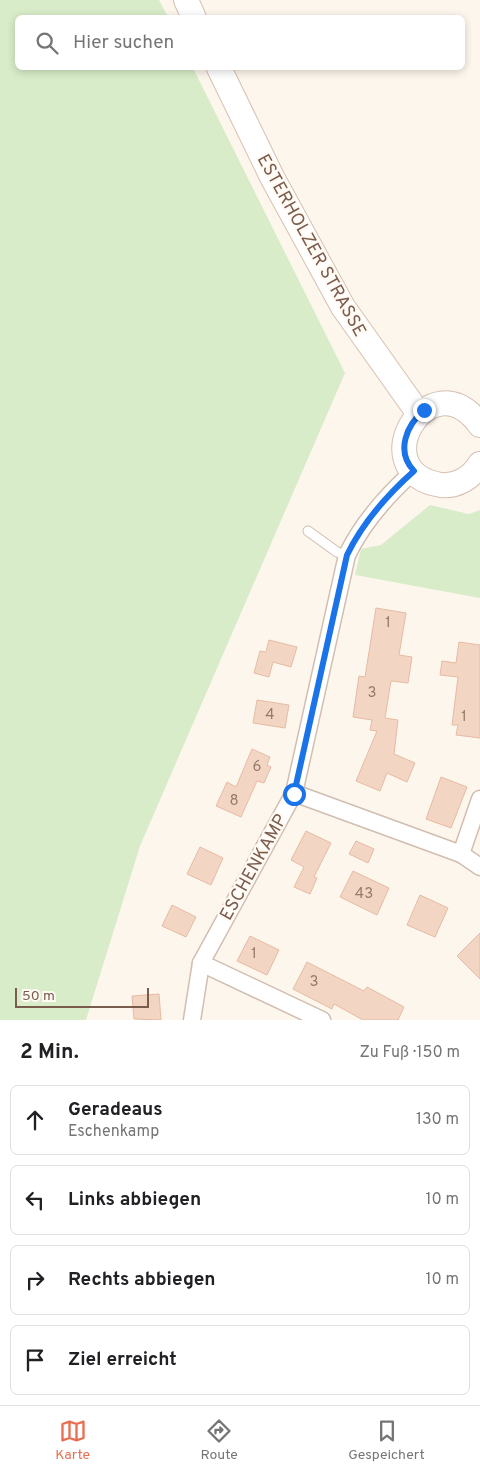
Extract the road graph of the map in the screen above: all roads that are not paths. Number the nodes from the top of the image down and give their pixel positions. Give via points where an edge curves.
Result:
1 (186, 0) edge
2 (193, 15) edge
3 (220, 70) edge
4 (419, 414) junction
5 (478, 417) edge
6 (414, 471) junction
7 (477, 476) edge
8 (308, 531) dead end
9 (347, 555) junction
10 (294, 794) junction
11 (480, 799) edge
12 (461, 854) junction
13 (480, 866) edge
14 (201, 963) junction
15 (192, 1020) edge
16 (322, 1020) edge

1 - 2 main road
3 - 4 main road, ESTERHOLZER STRASSE via 272,177 343,307
4 - 5 main road via 436,405 450,405
4 - 6 main road via 407,430 404,443 405,456
6 - 7 main road via 432,484 446,486
6 - 9 street, ESCHENKAMP via 387,494
8 - 9 lane via 337,552
9 - 10 street, ESCHENKAMP
10 - 12 street
10 - 14 street, ESCHENKAMP
11 - 12 street
12 - 13 street
14 - 15 street, ESCHENKAMP
14 - 16 street

